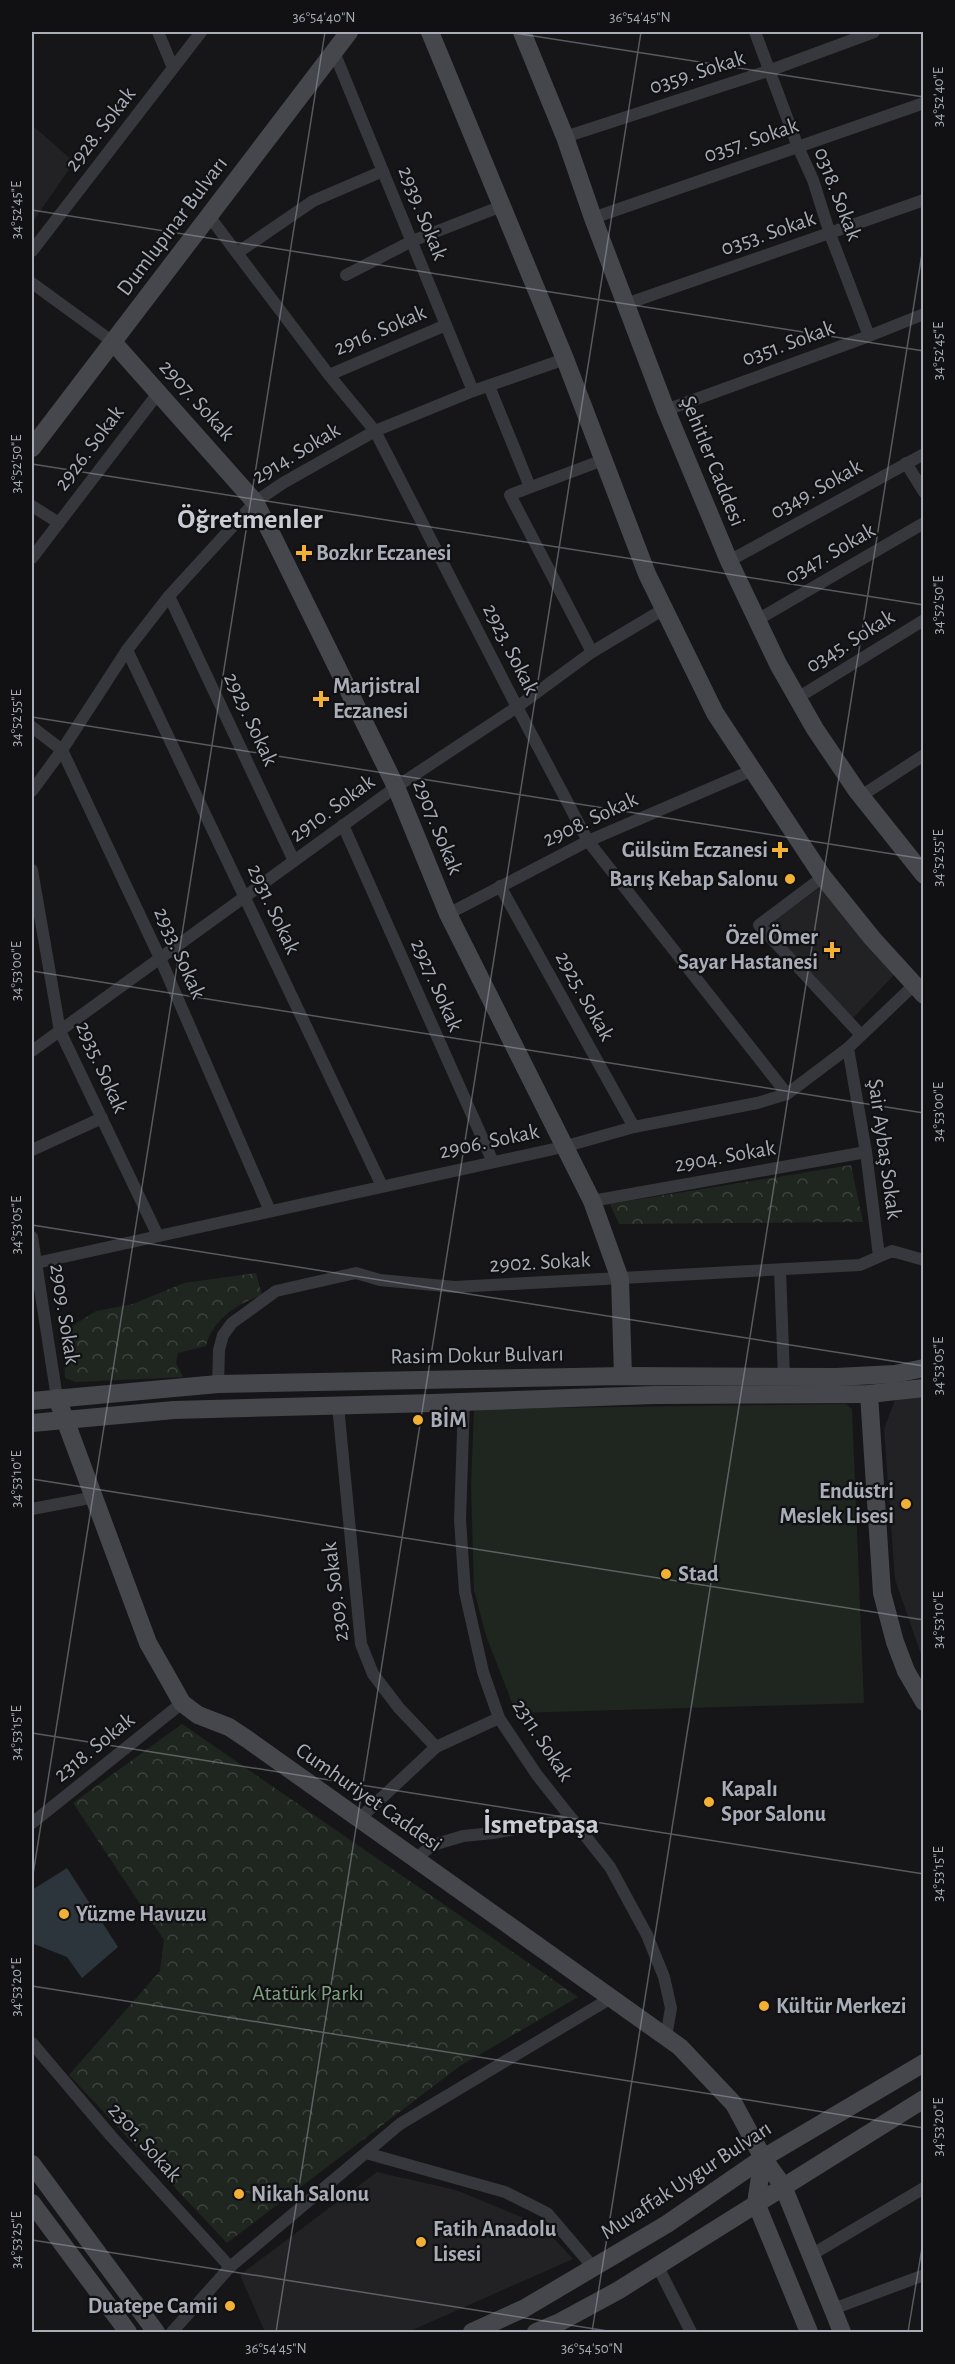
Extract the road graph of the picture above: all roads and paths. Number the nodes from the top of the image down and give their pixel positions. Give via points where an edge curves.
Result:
1 (158, 32) edge
2 (201, 32) edge
3 (350, 32) edge
4 (430, 32) edge
5 (522, 32) edge
6 (755, 32) edge
7 (874, 32) edge
8 (334, 52) junction
9 (174, 68) junction
10 (771, 70) junction
11 (924, 103) edge
12 (565, 137) junction
13 (798, 147) junction
14 (383, 171) junction
15 (924, 200) edge
16 (502, 206) junction
17 (209, 216) junction
18 (593, 218) junction
19 (830, 234) junction
20 (412, 241) junction
21 (32, 251) edge
22 (237, 253) junction
23 (346, 275) dead end
24 (32, 283) edge
25 (626, 304) junction
26 (924, 314) edge
27 (446, 325) junction
28 (869, 336) junction
29 (113, 342) junction
30 (565, 359) junction
31 (329, 375) junction
32 (489, 386) junction
33 (159, 392) junction
34 (473, 392) junction
35 (666, 410) junction
36 (375, 431) junction
37 (32, 448) edge
38 (924, 454) edge
39 (603, 460) junction
40 (906, 463) junction
41 (530, 487) junction
42 (924, 492) edge
43 (255, 502) junction
44 (32, 506) edge
45 (59, 523) junction
46 (924, 523) edge
47 (32, 558) edge
48 (729, 561) junction
49 (169, 596) junction
50 (664, 609) junction
51 (757, 620) junction
52 (924, 620) edge
53 (127, 650) junction
54 (592, 652) junction
55 (799, 698) junction
56 (517, 707) junction
57 (32, 727) edge
58 (62, 750) junction
59 (924, 755) edge
60 (753, 770) junction
61 (396, 787) junction
62 (32, 792) edge
63 (861, 796) junction
64 (343, 825) junction
65 (588, 841) junction
66 (294, 861) junction
67 (920, 865) edge
68 (32, 870) edge
69 (823, 877) junction
70 (500, 886) junction
71 (245, 896) junction
72 (448, 914) junction
73 (160, 958) junction
74 (919, 990) edge
75 (60, 1031) junction
76 (861, 1035) junction
77 (848, 1048) junction
78 (32, 1052) edge
79 (787, 1094) junction
80 (102, 1118) junction
81 (634, 1127) junction
82 (563, 1147) junction
83 (32, 1150) edge
84 (866, 1152) junction
85 (493, 1162) junction
86 (382, 1186) junction
87 (592, 1201) junction
88 (270, 1211) junction
89 (158, 1236) junction
90 (32, 1237) edge
91 (879, 1256) junction
92 (924, 1260) edge
93 (36, 1263) junction
94 (780, 1270) junction
95 (620, 1279) junction
96 (924, 1368) edge
97 (623, 1376) junction
98 (784, 1377) junction
99 (218, 1384) junction
100 (924, 1388) edge
101 (869, 1394) junction
102 (57, 1398) junction
103 (32, 1401) edge
104 (464, 1402) junction
105 (339, 1406) junction
106 (66, 1420) junction
107 (32, 1423) edge
108 (95, 1497) junction
109 (32, 1509) edge
110 (924, 1702) edge
111 (182, 1703) junction
112 (499, 1718) junction
113 (436, 1747) junction
114 (359, 1819) junction
115 (572, 1819) junction
116 (32, 1823) edge
117 (416, 1859) junction
118 (611, 1998) junction
119 (666, 2037) junction
120 (32, 2043) edge
121 (924, 2063) edge
122 (924, 2099) edge
123 (366, 2153) junction
124 (763, 2158) junction
125 (32, 2164) edge
126 (783, 2186) junction
127 (924, 2188) edge
128 (32, 2203) edge
129 (756, 2203) junction
130 (811, 2255) junction
131 (657, 2265) junction
132 (230, 2267) junction
133 (593, 2267) junction
134 (924, 2275) edge
135 (833, 2309) junction
136 (128, 2332) edge
137 (156, 2332) edge
138 (172, 2332) edge
139 (472, 2332) edge
140 (536, 2332) edge
141 (691, 2332) edge
142 (809, 2332) edge
143 (842, 2332) edge

1 - 9 street
2 - 9 street, 2928. Sokak
3 - 8 street, Dumlupınar Bulvarı
4 - 16 street
5 - 12 street, Şehitler Caddesi
6 - 10 street, 0318. Sokak
7 - 10 street, 0359. Sokak
8 - 14 street, 2939. Sokak
8 - 17 street, Dumlupınar Bulvarı
9 - 21 street, 2928. Sokak
10 - 12 street, 0359. Sokak
10 - 13 street, 0318. Sokak
11 - 13 street, 0357. Sokak
12 - 18 street, Şehitler Caddesi
13 - 18 street, 0357. Sokak
13 - 19 street, 0318. Sokak
14 - 20 street, 2939. Sokak
14 - 22 street via 313,201
15 - 19 street, 0353. Sokak
16 - 20 street
16 - 30 street
17 - 22 street, 2923. Sokak
17 - 29 street, Dumlupınar Bulvarı
18 - 25 street, Şehitler Caddesi
19 - 25 street, 0353. Sokak
19 - 28 street, 0318. Sokak
20 - 23 street
20 - 27 street, 2939. Sokak
22 - 31 street, 2923. Sokak
24 - 29 street
25 - 35 street, Şehitler Caddesi
26 - 28 street, 0351. Sokak
27 - 31 street, 2916. Sokak
27 - 34 street, 2939. Sokak
28 - 35 street, 0351. Sokak
29 - 33 street, 2907. Sokak
29 - 37 street, Dumlupınar Bulvarı
30 - 32 street, 2914. Sokak
30 - 39 street
31 - 36 street, 2923. Sokak
32 - 34 street, 2914. Sokak
32 - 41 street
33 - 43 street, 2907. Sokak
33 - 45 street, 2926. Sokak
34 - 36 street, 2914. Sokak
35 - 48 street, Şehitler Caddesi
36 - 43 street, 2914. Sokak
36 - 56 street, 2923. Sokak
38 - 40 street, 0349. Sokak
39 - 41 street
39 - 50 street
40 - 42 street
40 - 48 street, 0349. Sokak
41 - 54 street via 510,495
43 - 49 street, 2914. Sokak
43 - 61 street, 2907. Sokak
44 - 45 street
45 - 47 street, 2926. Sokak
46 - 51 street, 0347. Sokak
48 - 51 street, Şehitler Caddesi
49 - 53 street, 2914. Sokak
49 - 66 street, 2929. Sokak
50 - 54 street, 2910. Sokak
50 - 60 street via 715,713
51 - 55 street, Şehitler Caddesi
52 - 55 street, 0345. Sokak
53 - 58 street, 2914. Sokak
53 - 71 street, 2931. Sokak
54 - 56 street, 2910. Sokak
55 - 63 street, Şehitler Caddesi via 815,729
56 - 61 street, 2910. Sokak
56 - 65 street, 2923. Sokak
57 - 58 street, 2933. Sokak
58 - 62 street, 2914. Sokak
58 - 73 street, 2933. Sokak
59 - 63 street
60 - 65 street, 2908. Sokak
60 - 69 street
61 - 64 street, 2910. Sokak
61 - 72 street, 2907. Sokak
63 - 67 street, Şehitler Caddesi
64 - 66 street, 2910. Sokak
64 - 85 street, 2927. Sokak
65 - 70 street, 2908. Sokak
65 - 79 street, 2923. Sokak
66 - 71 street, 2910. Sokak
68 - 75 street, 2935. Sokak
69 - 74 street
69 - 76 street via 759,925
70 - 72 street, 2908. Sokak
70 - 81 street, 2925. Sokak
71 - 73 street, 2910. Sokak
71 - 86 street, 2931. Sokak
72 - 82 street, 2907. Sokak
73 - 75 street, 2910. Sokak
73 - 88 street, 2933. Sokak
74 - 76 street, 2906. Sokak
75 - 78 street, 2910. Sokak
75 - 80 street, 2935. Sokak
76 - 77 street, 2906. Sokak
77 - 79 street, 2906. Sokak
77 - 84 street, Şair Aybaş Sokak
79 - 81 street, 2906. Sokak
80 - 83 street
80 - 89 street, 2935. Sokak
81 - 82 street, 2906. Sokak
82 - 85 street, 2906. Sokak
82 - 87 street, 2907. Sokak
84 - 87 street, 2904. Sokak
84 - 91 street, Şair Aybaş Sokak
85 - 86 street, 2906. Sokak
86 - 88 street, 2906. Sokak
87 - 95 street, 2907. Sokak
88 - 89 street, 2906. Sokak
89 - 93 street, 2906. Sokak
90 - 93 street, 2909. Sokak
91 - 92 street, 2902. Sokak via 892,1251
91 - 94 street, 2902. Sokak via 860,1265
93 - 102 street, 2909. Sokak
94 - 95 street, 2902. Sokak
94 - 98 street
95 - 97 street, 2907. Sokak
95 - 99 street, 2902. Sokak via 455,1287 380,1280 356,1273 276,1291 232,1323 223,1335
96 - 98 street, Rasim Dokur Bulvarı via 896,1374
97 - 98 street, Rasim Dokur Bulvarı
97 - 99 street, Rasim Dokur Bulvarı
99 - 102 street, Rasim Dokur Bulvarı
100 - 101 street
101 - 104 street via 654,1395
101 - 110 street via 882,1593 906,1671
102 - 103 street, Rasim Dokur Bulvarı
102 - 106 street, Cumhuriyet Caddesi
104 - 105 street
104 - 112 street, 2311. Sokak via 460,1520 465,1592 483,1672
105 - 106 street via 174,1410
105 - 113 street, 2309. Sokak via 361,1644 373,1674
106 - 107 street
106 - 108 street, Cumhuriyet Caddesi
108 - 109 street
108 - 111 street, Cumhuriyet Caddesi via 148,1643
111 - 114 street, Cumhuriyet Caddesi via 198,1715 229,1727
111 - 116 street, 2318. Sokak
112 - 113 street
112 - 115 street, 2311. Sokak
113 - 114 street
114 - 117 street, Cumhuriyet Caddesi
115 - 117 street via 463,1836 433,1845
115 - 119 street, 2311. Sokak via 610,1867 647,1935 664,1977 671,2008
117 - 118 street, Cumhuriyet Caddesi
118 - 119 street, Cumhuriyet Caddesi
118 - 123 street via 400,2124
119 - 124 street, Cumhuriyet Caddesi via 734,2104
120 - 132 street, 2301. Sokak
121 - 124 street, Muvaffak Uygur Bulvarı
122 - 126 street
123 - 132 street
123 - 133 street via 506,2192 547,2213
124 - 126 street, Cumhuriyet Caddesi
124 - 129 street
124 - 133 street, Muvaffak Uygur Bulvarı via 667,2224
125 - 137 street
126 - 129 street
126 - 130 street, Cumhuriyet Caddesi
127 - 130 street
128 - 136 street
129 - 131 street
129 - 142 street
130 - 135 street, Cumhuriyet Caddesi
131 - 140 street via 619,2290
131 - 141 street
132 - 138 street
133 - 139 street, Muvaffak Uygur Bulvarı via 525,2308
134 - 135 street
135 - 143 street, Cumhuriyet Caddesi

